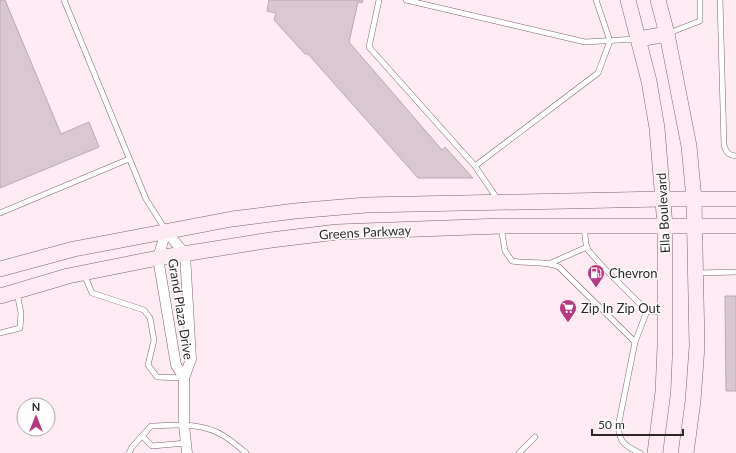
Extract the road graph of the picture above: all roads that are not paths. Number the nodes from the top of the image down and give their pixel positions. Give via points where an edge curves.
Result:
1 (64, 0) edge
2 (379, 0) edge
3 (406, 0) edge
4 (596, 0) edge
5 (628, 0) edge
6 (658, 0) edge
7 (700, 0) edge
8 (720, 0) edge
9 (667, 34) junction
10 (639, 39) junction
11 (610, 41) junction
12 (736, 156) edge
13 (129, 159) junction
14 (475, 166) junction
15 (663, 199) junction
16 (694, 199) junction
17 (736, 199) edge
18 (500, 202) junction
19 (0, 212) edge
20 (501, 226) junction
21 (584, 226) junction
22 (665, 226) junction
23 (696, 226) junction
24 (736, 226) edge
25 (166, 231) junction
26 (587, 247) junction
27 (185, 254) junction
28 (158, 258) junction
29 (551, 263) junction
30 (4, 268) edge
31 (736, 272) edge
32 (83, 273) junction
33 (696, 273) junction
34 (16, 290) junction
35 (0, 296) edge
36 (647, 311) junction
37 (665, 312) junction
38 (0, 333) edge
39 (635, 342) junction
40 (184, 378) junction
41 (184, 425) junction
42 (142, 436) junction
43 (534, 438) dead end
44 (186, 448) edge
45 (129, 453) edge
46 (246, 453) edge
47 (519, 453) edge
48 (640, 453) edge
49 (655, 453) edge
50 (686, 453) edge

1 - 13 lane
2 - 14 lane via 369,47
3 - 11 lane via 584,42
4 - 11 lane
5 - 10 street, Ella Boulevard
6 - 9 street
7 - 9 lane via 700,21
8 - 12 lane via 724,145 730,156
9 - 10 street
9 - 16 street via 688,146
10 - 11 lane
10 - 15 street, Ella Boulevard via 657,128
11 - 14 lane via 598,73
13 - 19 lane
13 - 25 lane via 146,199
14 - 18 lane
15 - 16 street, Greens Parkway
15 - 18 street, Greens Parkway
15 - 22 street, Ella Boulevard
16 - 17 street, Greens Parkway
16 - 23 street
18 - 20 street
18 - 25 street, Greens Parkway via 366,205 295,210
20 - 21 street, Greens Parkway
20 - 27 street, Greens Parkway via 337,232
20 - 29 lane via 504,251 512,262
21 - 22 street, Greens Parkway
21 - 26 lane
22 - 23 street, Greens Parkway
22 - 37 street, Ella Boulevard
23 - 24 street, Greens Parkway
23 - 33 street
25 - 27 street, Grand Plaza Drive
25 - 28 street, Grand Plaza Drive
25 - 30 street, Greens Parkway via 74,249
26 - 29 lane
26 - 36 lane
27 - 28 street, Greens Parkway
27 - 40 street, Grand Plaza Drive via 191,359
28 - 32 street, Greens Parkway
28 - 40 street, Grand Plaza Drive via 176,365
29 - 39 lane via 559,267
30 - 34 street
31 - 33 lane
32 - 34 street, Greens Parkway
32 - 40 lane via 92,294 144,310 150,318 154,340 148,365 157,377
33 - 50 street via 697,346
34 - 35 street, Greens Parkway
34 - 38 lane via 21,313 20,328
36 - 37 lane
36 - 39 lane
37 - 49 street, Ella Boulevard via 662,392
39 - 48 lane via 618,433 621,440
40 - 41 street, Grand Plaza Drive
41 - 42 lane via 151,426
41 - 44 street, Grand Plaza Drive
41 - 46 lane via 208,428 224,436
42 - 44 lane via 152,446
42 - 45 lane
43 - 47 lane

